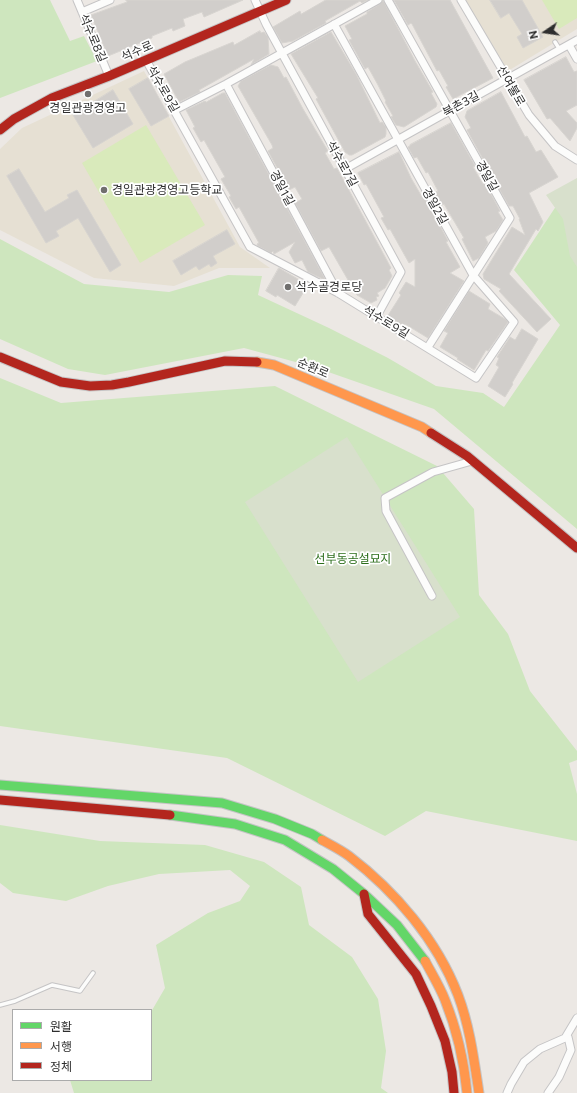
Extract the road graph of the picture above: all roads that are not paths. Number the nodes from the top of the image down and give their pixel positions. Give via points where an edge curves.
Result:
1 (77, 0) edge
2 (110, 0) edge
3 (255, 0) edge
4 (286, 0) edge
5 (378, 0) edge
6 (388, 0) edge
7 (461, 0) edge
8 (260, 11) junction
9 (82, 12) junction
10 (334, 24) junction
11 (577, 40) edge
12 (555, 42) dead end
13 (568, 45) junction
14 (560, 50) junction
15 (282, 52) junction
16 (577, 59) edge
17 (146, 60) junction
18 (109, 76) junction
19 (507, 79) junction
20 (226, 84) junction
21 (175, 110) junction
22 (451, 110) junction
23 (0, 130) edge
24 (399, 139) junction
25 (577, 160) edge
26 (345, 169) junction
27 (474, 275) junction
28 (338, 293) junction
29 (377, 316) junction
30 (428, 347) junction
31 (0, 357) edge
32 (476, 378) joint
33 (472, 461) junction
34 (577, 548) edge
35 (432, 596) dead end
36 (2, 785) edge
37 (0, 800) edge
38 (364, 894) junction
39 (93, 973) dead end
40 (0, 1005) edge
41 (577, 1018) edge
42 (568, 1037) dead end
43 (454, 1093) edge
44 (467, 1093) edge
45 (479, 1093) edge
46 (507, 1093) edge
47 (548, 1093) edge

1 - 9 street, 석수로8길
2 - 9 street
3 - 8 street
4 - 8 main road, 석수로
5 - 10 street
6 - 22 street, 경일길
7 - 19 street, 선여불로
8 - 15 street, 석수로7길
8 - 17 main road, 석수로
9 - 18 street, 석수로8길
10 - 15 street
10 - 24 street, 경일2길
11 - 13 street, 북촌3길
12 - 14 lane
13 - 14 street, 북촌3길
13 - 16 street
14 - 19 street, 북촌3길
15 - 20 street
15 - 26 street, 석수로7길
17 - 18 main road, 석수로
17 - 21 street, 석수로9길
18 - 23 main road, 석수로 via 52,98 14,119
19 - 22 street, 북촌3길
19 - 25 street, 선여불로 via 529,116 544,134 555,146
20 - 21 street
20 - 28 street, 경일1길
21 - 28 street, 석수로9길 via 250,247
22 - 24 street, 북촌3길
22 - 27 street, 경일길 via 510,218
24 - 26 street, 북촌3길
24 - 27 street, 경일2길
26 - 29 street, 석수로7길 via 401,272
27 - 30 street, 경일길
27 - 32 street, 경일2길 via 514,322
28 - 29 street, 석수로9길
29 - 30 street, 석수로9길
30 - 32 street, 석수로9길
31 - 33 main road, 순환로 via 61,382 90,386 129,382 225,361 254,361 274,365 422,427
33 - 34 main road, 순환로
33 - 35 street via 433,472 385,498 386,511
36 - 45 main road via 222,803 275,819 312,834 348,856 380,882 408,912 438,951 458,994 470,1035
37 - 38 main road via 185,816 235,824 285,840 333,869
38 - 43 main road via 368,914 416,974 431,1006 445,1040
38 - 44 main road via 397,925 423,957 445,999 457,1035
39 - 40 lane via 80,991 52,985
41 - 46 street via 564,1038 540,1049 524,1062
42 - 47 street via 571,1050 559,1077

